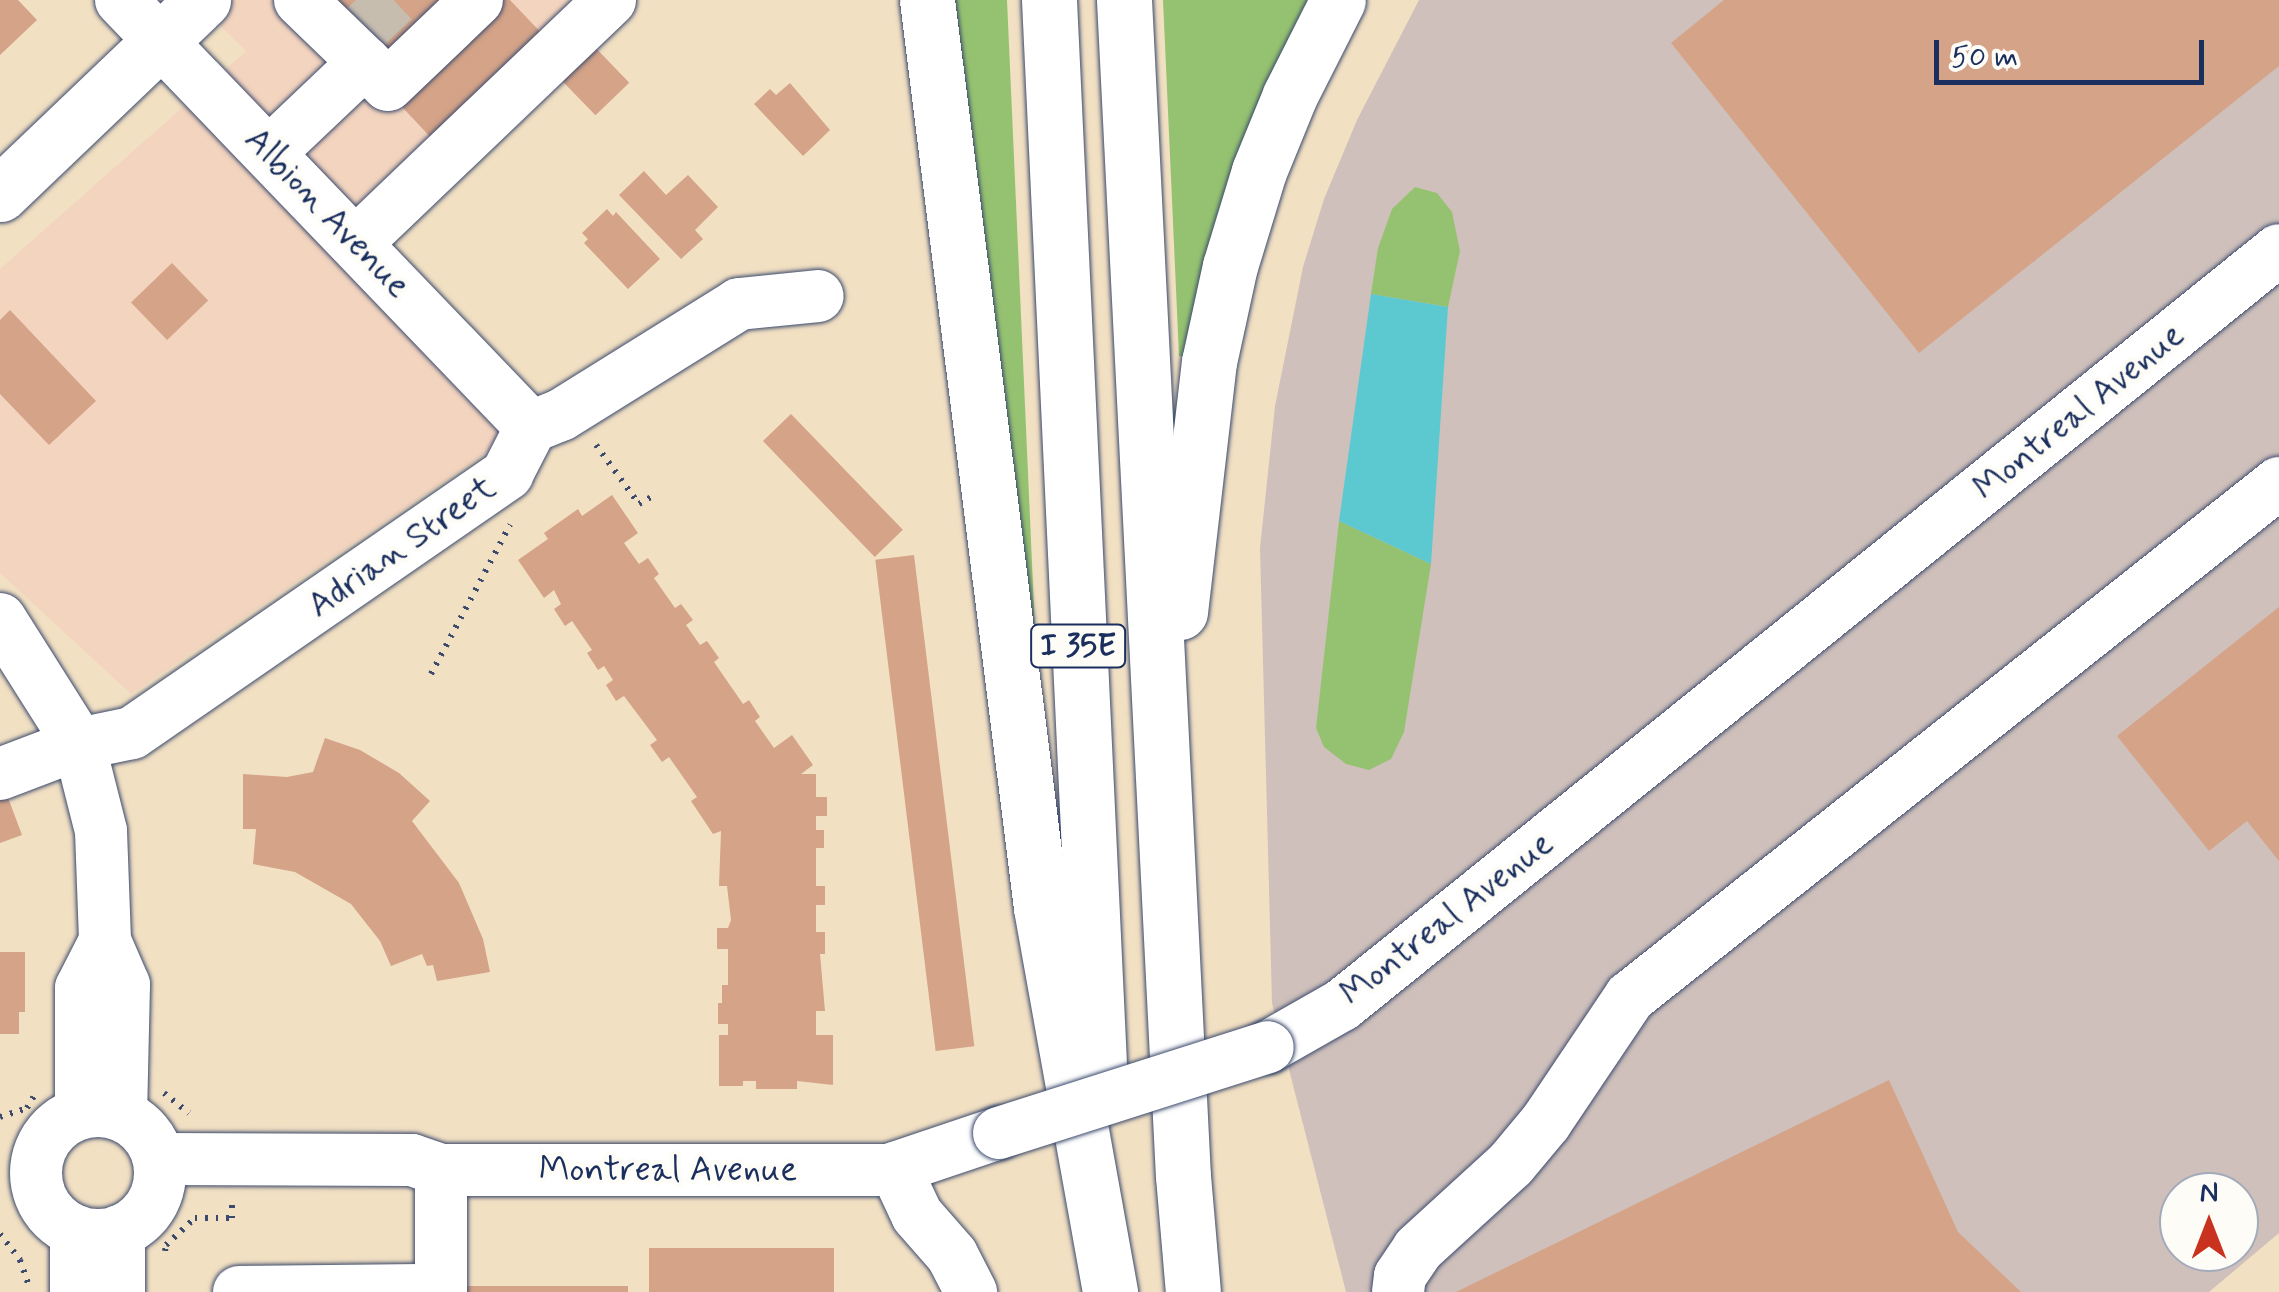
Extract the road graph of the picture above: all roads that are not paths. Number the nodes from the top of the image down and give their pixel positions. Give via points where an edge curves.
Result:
1 (121, 0) edge
2 (203, 0) edge
3 (476, 0) edge
4 (610, 0) edge
5 (926, 0) edge
6 (1049, 0) edge
7 (1124, 0) edge
8 (1338, 0) edge
9 (307, 2) edge
10 (160, 41) junction
11 (358, 46) junction
12 (269, 152) junction
13 (0, 194) edge
14 (356, 242) junction
15 (2279, 250) edge
16 (818, 296) dead end
17 (530, 428) junction
18 (2279, 484) edge
19 (0, 619) edge
20 (79, 744) junction
21 (1162, 764) junction
22 (0, 774) edge
23 (100, 1098) junction
24 (894, 1168) junction
25 (441, 1170) junction
26 (19, 1171) edge
27 (160, 1172) junction
28 (98, 1231) junction
29 (76, 1292) edge
30 (119, 1292) edge
31 (238, 1292) edge
32 (971, 1292) edge
33 (1114, 1292) edge
34 (1193, 1292) edge
35 (1398, 1292) edge

1 - 10 street, Albion Avenue
2 - 10 main road
3 - 11 street via 388,84
4 - 14 street
5 - 33 main road via 1041,908
6 - 33 main road, I 35E via 1090,917
7 - 21 main road, I 35E
8 - 21 main road via 1284,110 1230,266 1210,362
9 - 11 street
10 - 12 street, Albion Avenue
10 - 13 main road
11 - 12 street
12 - 14 street, Albion Avenue
14 - 17 street, Albion Avenue
15 - 24 street, Montreal Avenue, bridge via 1342,1005 1268,1047
16 - 17 street via 739,304
17 - 20 street, Adrian Street via 507,474 132,734
18 - 35 street via 1630,998 1511,1164 1418,1249
19 - 20 street
20 - 22 street, Adrian Street
20 - 23 street via 101,832 106,941 82,988
21 - 34 main road, I 35E
23 - 26 street via 48,1136
23 - 27 street via 139,1125
24 - 25 street, Montreal Avenue
24 - 32 street via 917,1215 952,1255
25 - 27 street, Montreal Avenue via 412,1160
25 - 31 street via 441,1290
26 - 28 street via 51,1214
27 - 28 street via 146,1214
28 - 29 street
28 - 30 street

